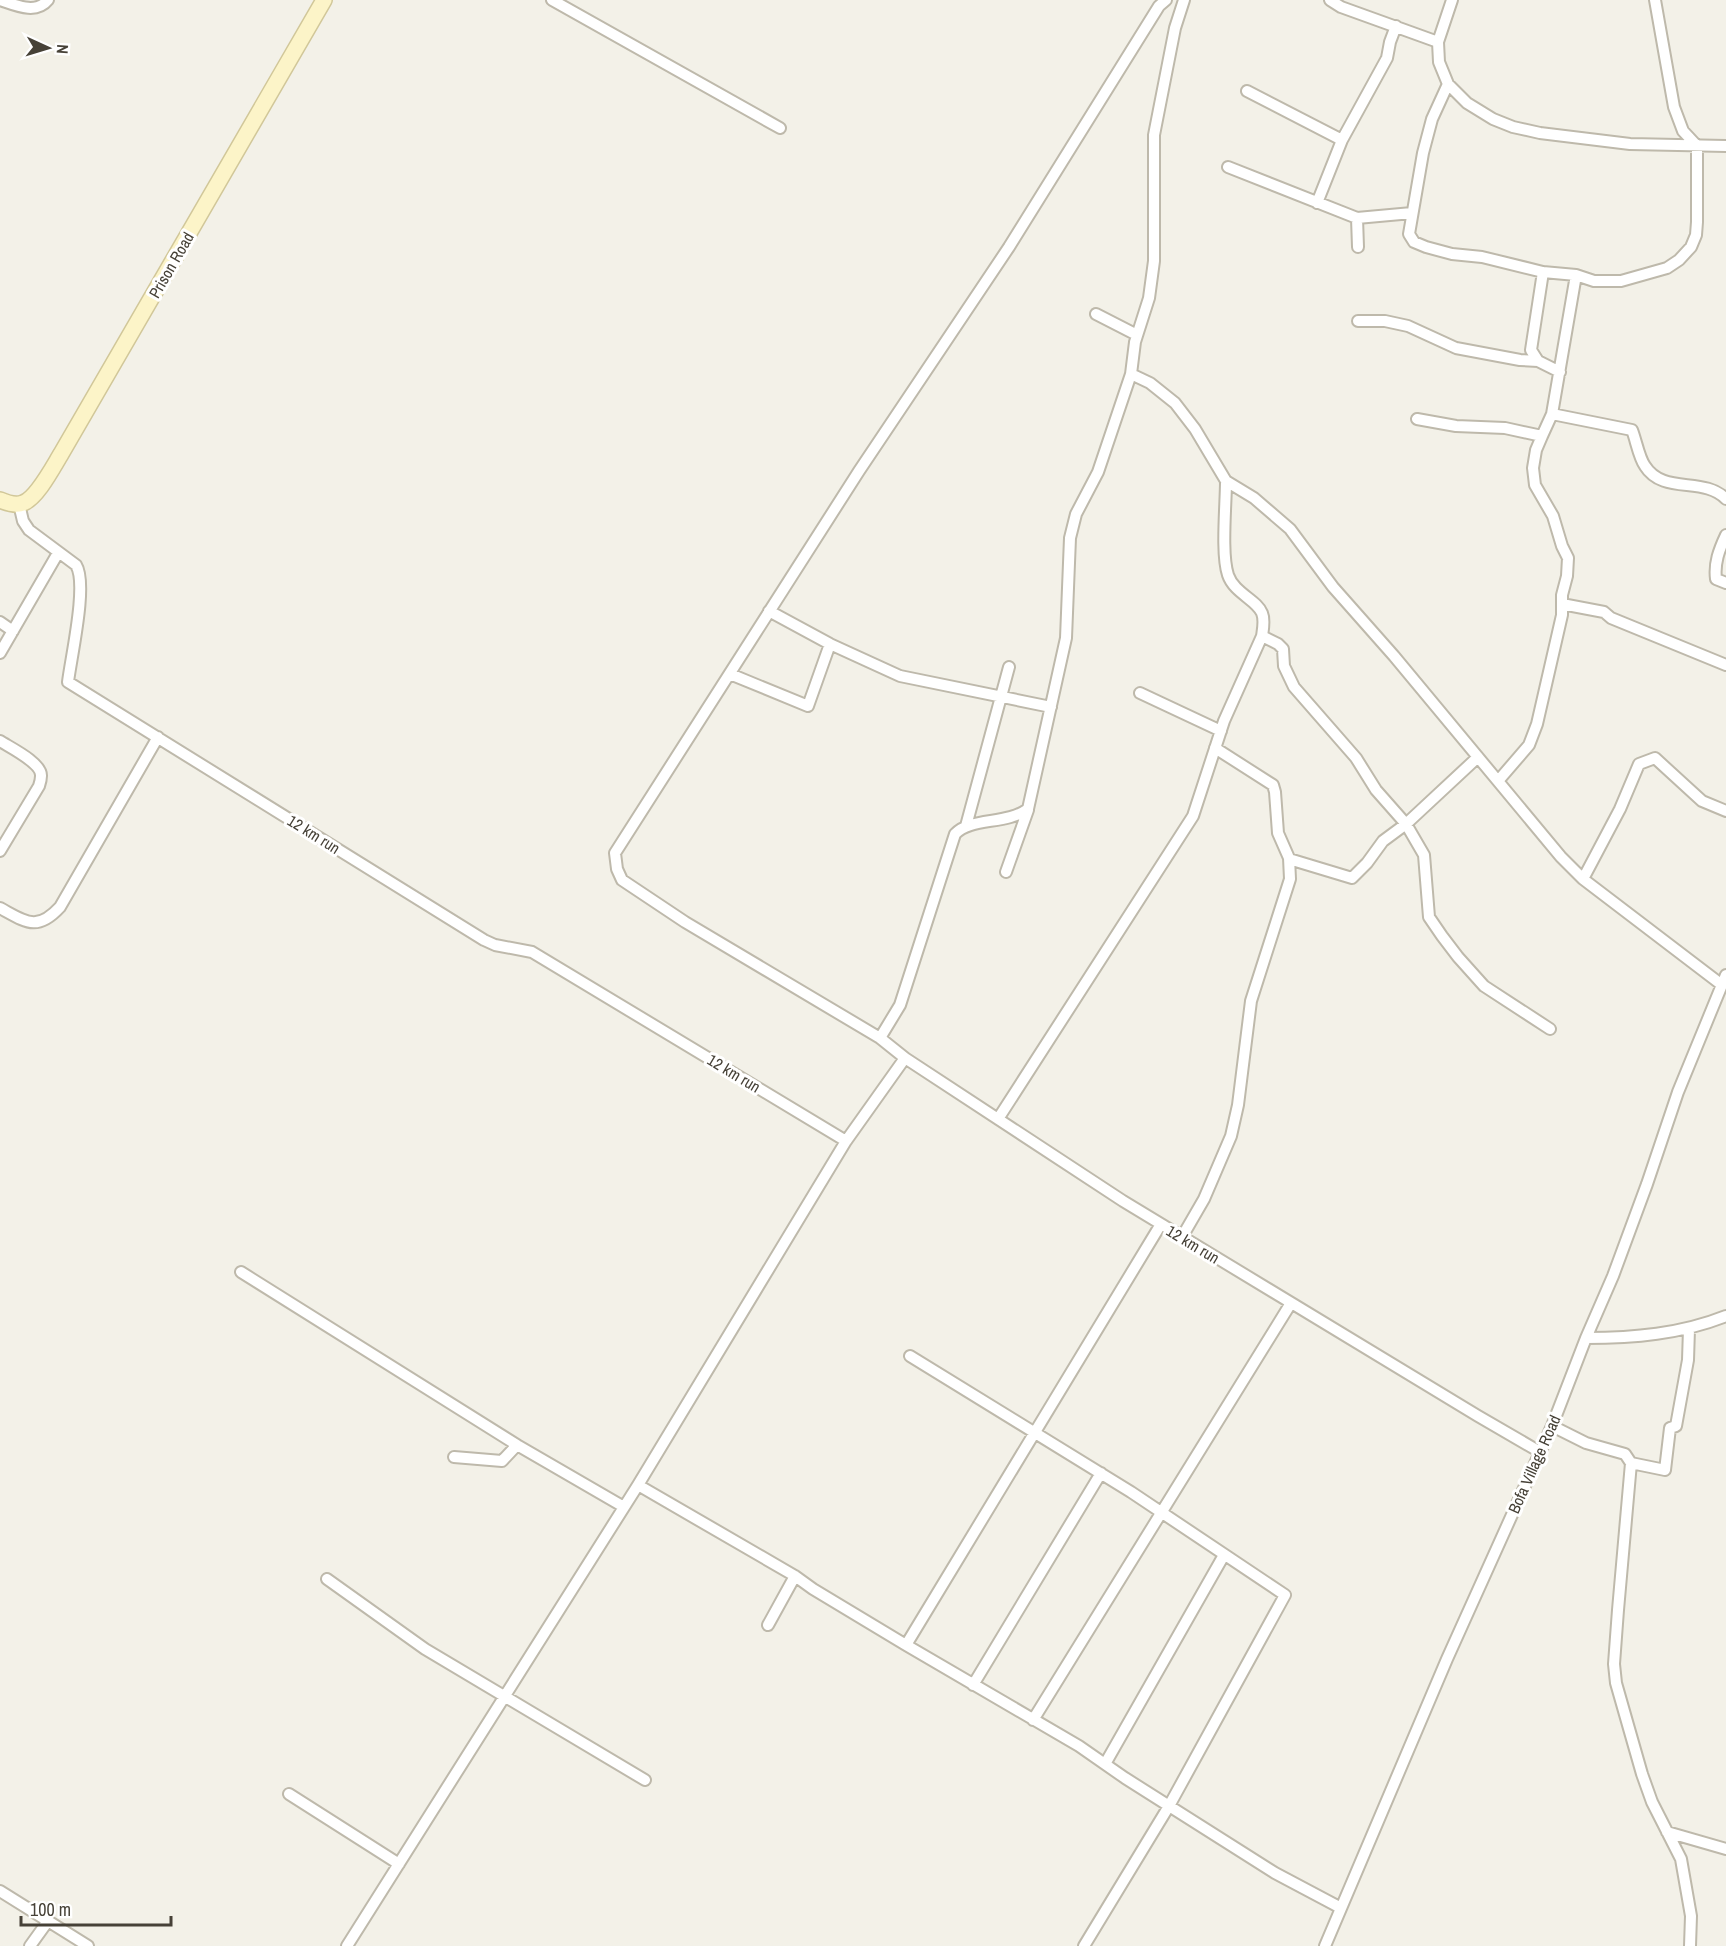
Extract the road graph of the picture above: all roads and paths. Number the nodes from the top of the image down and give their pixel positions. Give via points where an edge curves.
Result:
1 (0, 0) edge
2 (48, 0) edge
3 (324, 0) edge
4 (552, 0) edge
5 (1166, 0) edge
6 (1184, 0) edge
7 (1330, 0) edge
8 (1452, 0) edge
9 (1655, 0) edge
10 (1396, 26) junction
11 (1438, 42) junction
12 (1448, 84) junction
13 (1247, 91) dead end
14 (780, 128) dead end
15 (1342, 140) junction
16 (1697, 146) junction
17 (1726, 146) edge
18 (1228, 167) dead end
19 (1317, 203) junction
20 (1412, 213) junction
21 (1357, 218) junction
22 (1358, 246) dead end
23 (1544, 272) junction
24 (1576, 275) junction
25 (1096, 314) dead end
26 (1358, 321) dead end
27 (1137, 335) junction
28 (1538, 361) junction
29 (1560, 372) junction
30 (1131, 374) junction
31 (1552, 414) junction
32 (1417, 419) dead end
33 (1542, 436) junction
34 (1226, 481) junction
35 (1726, 499) edge
36 (0, 500) edge
37 (19, 504) junction
38 (1726, 535) edge
39 (58, 553) junction
40 (1726, 583) edge
41 (1562, 604) junction
42 (770, 611) junction
43 (0, 622) edge
44 (13, 631) junction
45 (1262, 636) junction
46 (830, 644) junction
47 (0, 653) edge
48 (1726, 665) edge
49 (1008, 668) dead end
50 (730, 674) junction
51 (1140, 693) dead end
52 (1001, 697) junction
53 (1051, 707) junction
54 (1221, 731) junction
55 (158, 737) junction
56 (0, 741) edge
57 (1215, 748) junction
58 (1478, 757) junction
59 (1498, 781) junction
60 (1028, 809) junction
61 (1726, 811) edge
62 (1406, 824) junction
63 (966, 826) junction
64 (0, 851) edge
65 (1290, 859) junction
66 (1006, 872) dead end
67 (1583, 879) junction
68 (0, 908) edge
69 (1724, 980) edge
70 (1550, 1029) dead end
71 (880, 1038) junction
72 (905, 1058) junction
73 (998, 1119) junction
74 (846, 1141) junction
75 (1161, 1224) junction
76 (1182, 1237) junction
77 (241, 1272) dead end
78 (1292, 1303) junction
79 (1726, 1316) edge
80 (1689, 1329) junction
81 (1586, 1338) junction
82 (910, 1356) dead end
83 (1552, 1426) junction
84 (1034, 1432) junction
85 (517, 1444) junction
86 (1540, 1452) junction
87 (454, 1457) dead end
88 (1631, 1463) junction
89 (1101, 1473) junction
90 (638, 1485) junction
91 (624, 1507) junction
92 (1162, 1514) junction
93 (1224, 1555) junction
94 (795, 1576) junction
95 (327, 1579) dead end
96 (768, 1625) dead end
97 (906, 1645) junction
98 (973, 1685) junction
99 (504, 1697) junction
100 (1033, 1720) junction
101 (1105, 1764) junction
102 (645, 1780) dead end
103 (288, 1794) dead end
104 (1169, 1806) junction
105 (1667, 1832) junction
106 (1726, 1849) edge
107 (399, 1864) junction
108 (0, 1891) edge
109 (1341, 1908) junction
110 (48, 1921) junction
111 (30, 1946) edge
112 (88, 1946) edge
113 (347, 1946) edge
114 (1084, 1946) edge
115 (1325, 1946) edge
116 (1690, 1946) edge

1 - 2 street via 36,8
3 - 37 street, Prison Road via 61,454 34,494
4 - 14 street
5 - 42 street, 12 km run
6 - 27 street via 1154,135 1154,261 1149,298
7 - 10 street
8 - 11 street
9 - 16 street via 1674,107 1683,131
10 - 11 street
10 - 15 street via 1387,58
11 - 12 street via 1439,62
12 - 16 street via 1467,103 1513,127 1620,143
12 - 20 street via 1432,119
13 - 15 street
15 - 19 street
16 - 17 street
16 - 24 street via 1696,235 1679,260 1667,268 1621,281
18 - 19 street
19 - 21 street
20 - 21 street
20 - 23 street via 1409,234 1426,248
21 - 22 street
23 - 24 street
23 - 28 street via 1531,350
24 - 29 street
25 - 27 street
26 - 28 street via 1408,326 1456,348
27 - 30 street
28 - 29 street
29 - 31 street
30 - 34 street via 1175,403 1196,429
30 - 53 street via 1098,472 1076,514 1070,538 1066,638
31 - 33 street
31 - 35 street via 1632,430 1643,465 1657,479 1711,489
32 - 33 street
33 - 41 street via 1533,468 1535,486 1553,516 1568,558
34 - 45 street via 1228,577 1261,611
34 - 58 street via 1254,498 1290,529 1333,587
36 - 37 street
37 - 39 street, 12 km run via 28,530
38 - 40 street via 1714,568 1716,579
39 - 44 street
39 - 55 street, 12 km run via 80,572 68,682
41 - 48 street via 1604,612
41 - 59 street via 1537,724 1529,745
42 - 46 street
42 - 50 street, 12 km run
43 - 44 street
44 - 47 street
45 - 54 street
45 - 62 street via 1283,649 1284,666 1294,687 1356,758 1376,790
46 - 50 street via 808,706
46 - 52 street via 900,676
49 - 52 street
50 - 71 street, 12 km run via 615,853 616,869 622,880 685,922
51 - 54 street
52 - 53 street
52 - 63 street
53 - 60 street
54 - 57 street
55 - 68 street via 50,918 26,922
55 - 74 street, 12 km run via 484,940 532,952
56 - 64 street via 33,762 42,776
57 - 65 street via 1273,785 1278,833
57 - 73 street via 1193,816
58 - 59 street
58 - 62 street
59 - 67 street
60 - 63 street via 1019,816
60 - 66 street
61 - 67 street via 1702,801 1655,758 1639,764
62 - 65 street via 1383,841 1352,878
62 - 70 street via 1424,855 1429,917 1442,936 1484,986
63 - 71 street via 955,834 900,1005
65 - 76 street via 1290,879 1251,1001 1231,1136 1204,1199
67 - 69 street
69 - 81 street, Bofa Village Road
71 - 72 street, 12 km run
72 - 73 street, 12 km run
72 - 74 street
73 - 75 street, 12 km run
74 - 90 street
75 - 76 street, 12 km run
75 - 84 street
76 - 78 street, 12 km run
77 - 85 street
78 - 86 street, 12 km run
78 - 92 street
79 - 80 street
80 - 81 street
80 - 88 street via 1687,1370 1676,1426 1670,1428 1665,1470
81 - 83 street, Bofa Village Road
82 - 84 street
83 - 86 street, Bofa Village Road
83 - 88 street via 1586,1443 1625,1454
84 - 89 street
84 - 97 street
85 - 87 street via 502,1461
85 - 91 street
86 - 109 street, Bofa Village Road
88 - 105 street via 1614,1665 1642,1774
89 - 92 street
89 - 98 street
90 - 91 street
90 - 94 street
91 - 99 street
92 - 93 street
92 - 100 street
93 - 101 street
93 - 104 street via 1285,1595
94 - 96 street
94 - 97 street
95 - 99 street via 425,1649
97 - 98 street
98 - 100 street
99 - 102 street
99 - 107 street
100 - 101 street
101 - 104 street
103 - 107 street
104 - 109 street via 1275,1873
104 - 114 street
105 - 106 street
105 - 116 street via 1681,1858 1686,1882
107 - 113 street
108 - 110 street
109 - 115 street, Bofa Village Road
110 - 111 street
110 - 112 street

